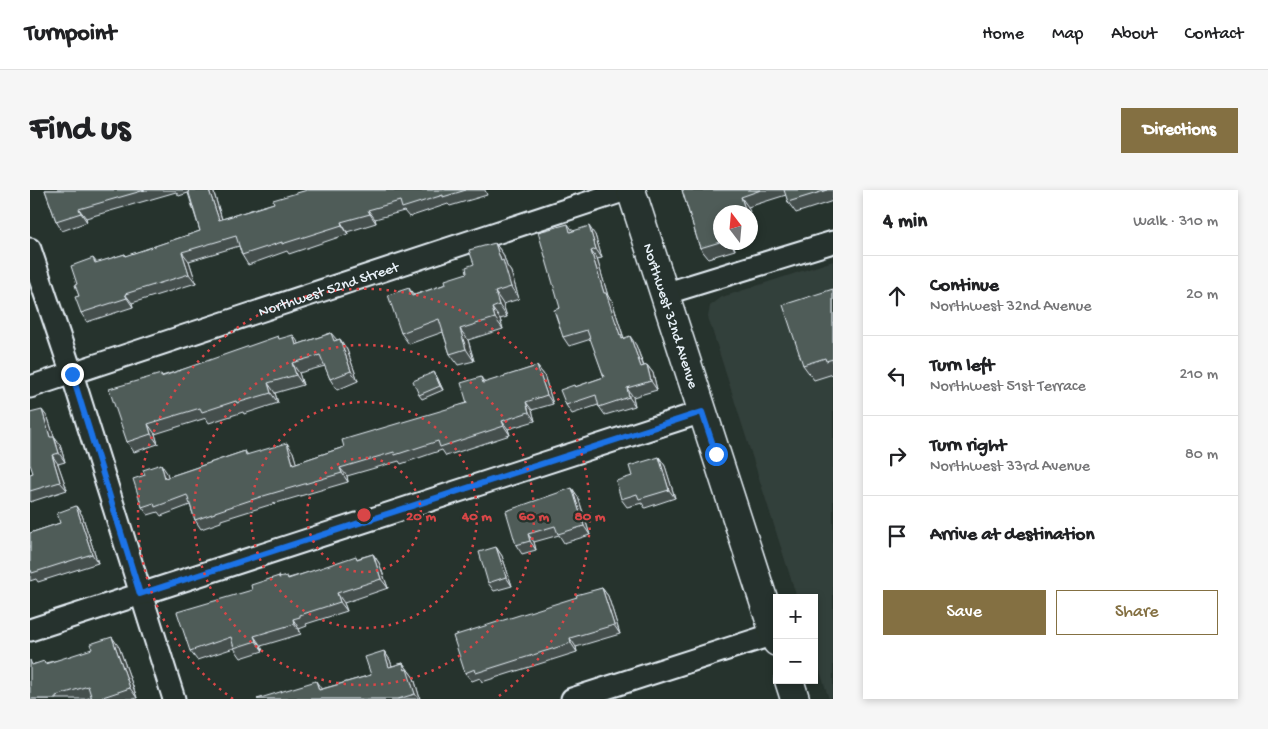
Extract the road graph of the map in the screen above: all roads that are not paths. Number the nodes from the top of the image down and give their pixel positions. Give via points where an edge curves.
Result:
1 (626, 190) edge
2 (630, 190) edge
3 (833, 242) edge
4 (30, 248) edge
5 (664, 294) junction
6 (72, 374) junction
7 (30, 387) edge
8 (702, 412) junction
9 (140, 594) junction
10 (30, 630) edge
11 (773, 632) edge
12 (773, 639) edge
13 (790, 684) edge
14 (174, 699) edge
15 (572, 699) edge
16 (795, 699) edge

1 - 6 street, Northwest 52nd Street
2 - 5 main road, Northwest 32nd Avenue
3 - 5 street
4 - 6 street
5 - 8 main road, Northwest 32nd Avenue
6 - 7 street, Northwest 52nd Street
6 - 9 street
8 - 9 street
8 - 11 main road, Northwest 32nd Avenue
9 - 10 street
9 - 14 street
12 - 15 street
13 - 16 main road

